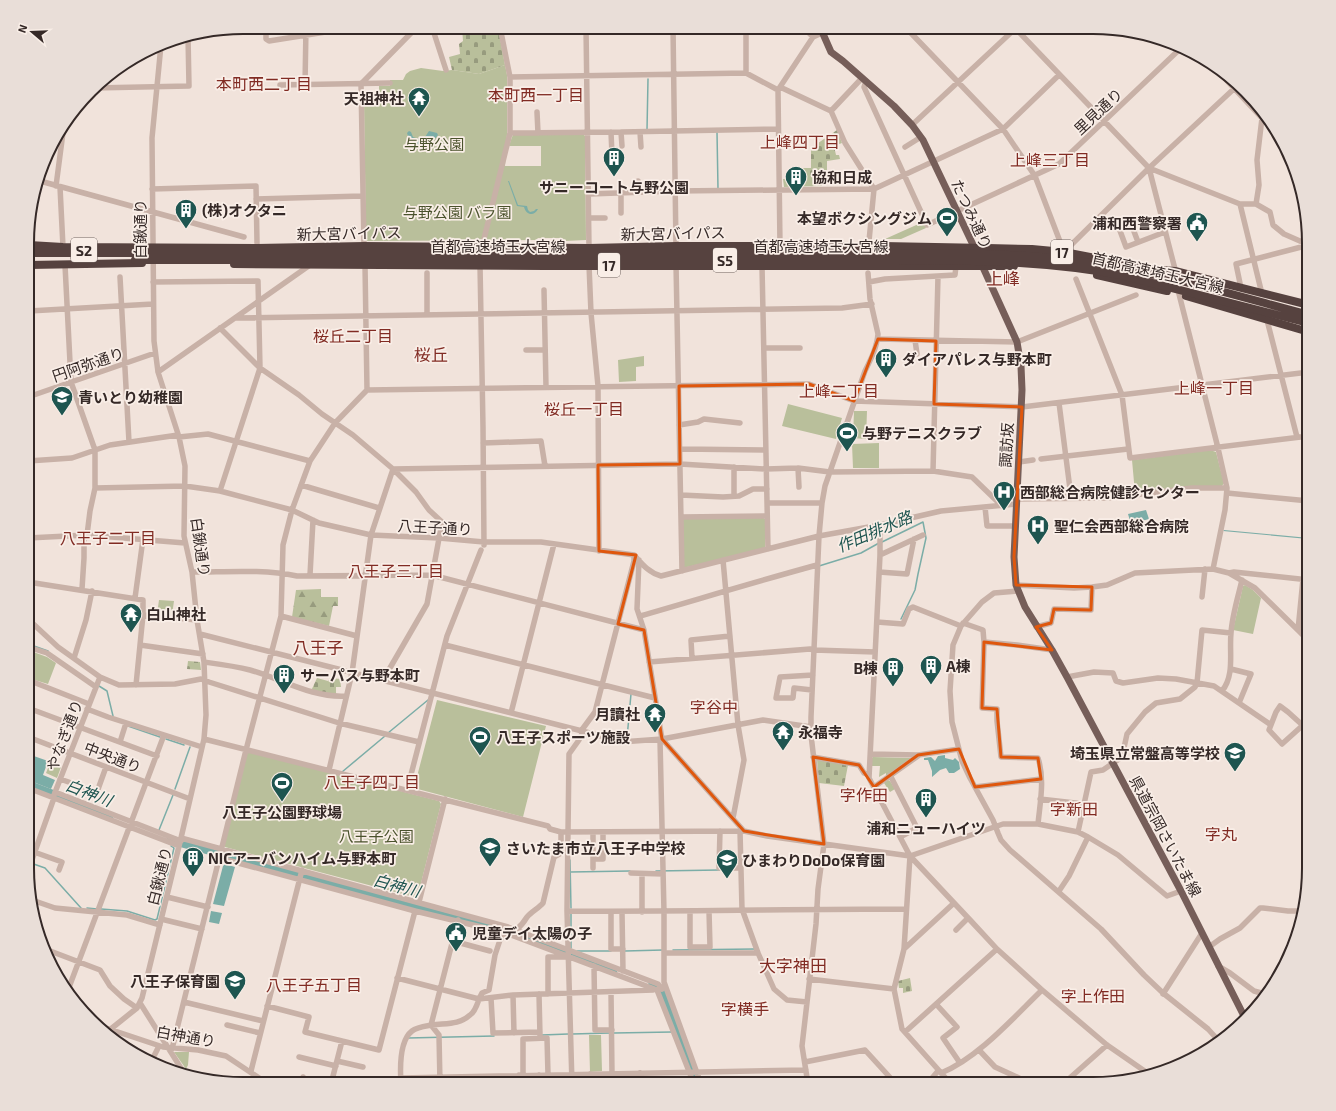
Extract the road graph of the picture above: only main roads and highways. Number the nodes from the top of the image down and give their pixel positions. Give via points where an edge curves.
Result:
1 (823, 34) edge
2 (34, 248) edge
3 (34, 248) edge
4 (974, 248) junction
5 (137, 257) junction
6 (34, 258) edge
7 (34, 265) edge
8 (34, 265) edge
9 (983, 266) junction
10 (1177, 275) junction
11 (1182, 295) junction
12 (1221, 301) junction
13 (1302, 303) edge
14 (1302, 313) edge
15 (1302, 313) edge
16 (1302, 320) edge
17 (1302, 321) edge
18 (1302, 326) edge
19 (1302, 330) edge
20 (1022, 407) joint
21 (1014, 557) joint
22 (1243, 1014) edge

1 - 4 main road, たつみ通り via 843,61 894,106 921,137
2 - 4 highway, 新大宮バイパス / 17
3 - 5 highway, S5
4 - 9 main road, たつみ通り
4 - 10 highway, 新大宮バイパス / 17 via 1064,252
5 - 6 highway
5 - 7 highway, S2
5 - 12 highway, 首都高速埼玉大宮線 / S5, bridge via 1005,261 1114,273
5 - 14 highway, 首都高速埼玉大宮線 / S5, bridge via 1013,254 1122,268
8 - 9 highway, 新大宮バイパス / 17 via 153,263
9 - 11 highway, 新大宮バイパス / 17 via 1046,267 1094,274
9 - 20 main road, たつみ通り via 1017,342 1022,378
10 - 13 highway, 17
10 - 15 highway, 17
11 - 17 highway, 新大宮バイパス / 17
11 - 19 highway, 17
12 - 16 highway, 首都高速埼玉大宮線 / S5, bridge
12 - 18 highway, bridge via 1256,314
20 - 21 main road, 諏訪坂
21 - 22 main road, 県道宗岡さいたま線 via 1017,588 1028,614 1067,677 1181,891

